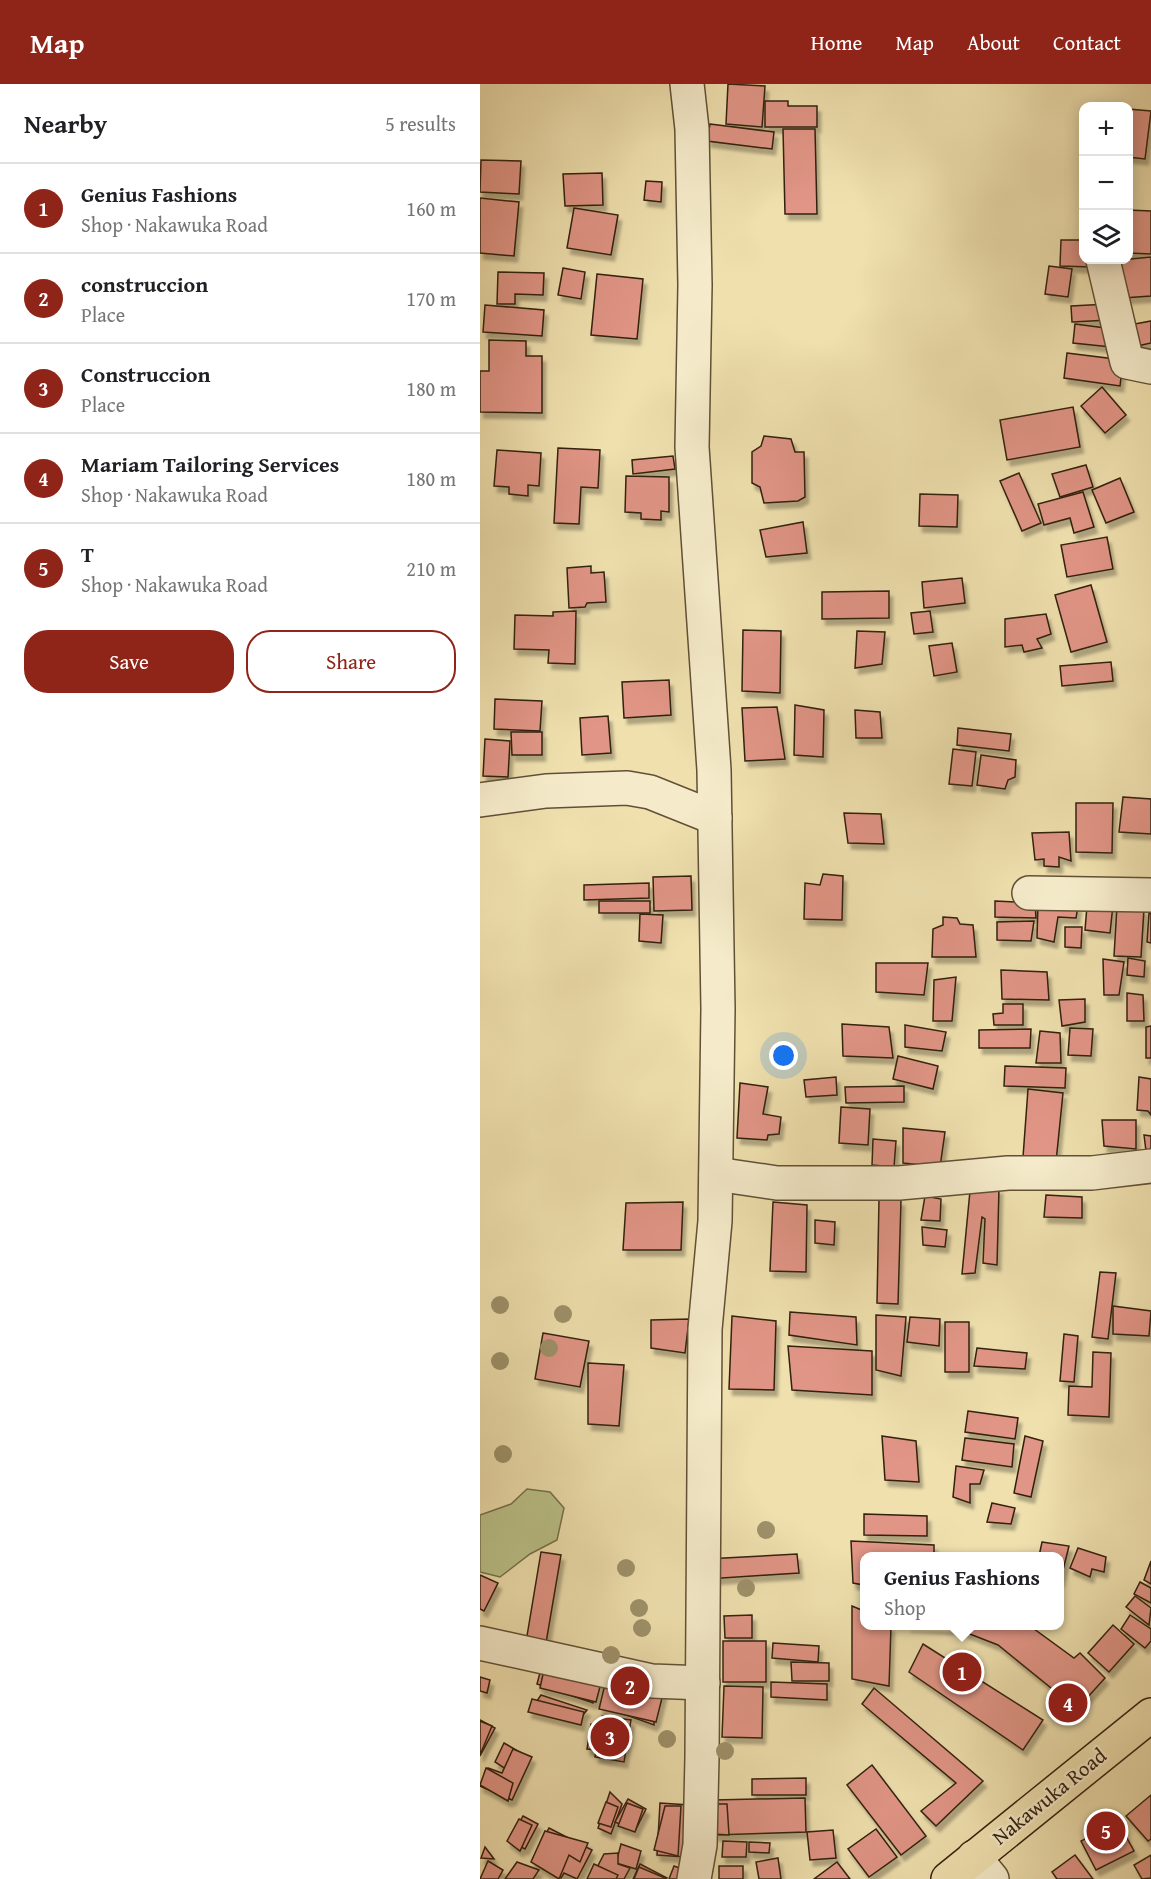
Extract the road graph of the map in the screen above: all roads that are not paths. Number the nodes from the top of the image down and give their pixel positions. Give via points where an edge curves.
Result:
1 (687, 84) edge
2 (1104, 264) edge
3 (1151, 367) edge
4 (480, 800) edge
5 (715, 818) junction
6 (1029, 893) dead end
7 (1151, 895) edge
8 (1151, 1166) edge
9 (716, 1174) junction
10 (480, 1643) edge
11 (703, 1683) junction
12 (1151, 1715) edge
13 (983, 1868) edge
14 (694, 1879) edge
15 (948, 1879) edge

1 - 5 street via 692,129 694,273 692,447
2 - 3 street via 1127,362
4 - 5 street via 546,791 627,788 650,792
5 - 9 street
6 - 7 street
8 - 9 street via 1092,1173 1008,1173 899,1183 777,1183
9 - 11 street via 705,1329
10 - 11 street via 652,1681
11 - 14 street via 700,1845
12 - 13 main road, Nakawuka Road
13 - 15 main road, Nakawuka Road

